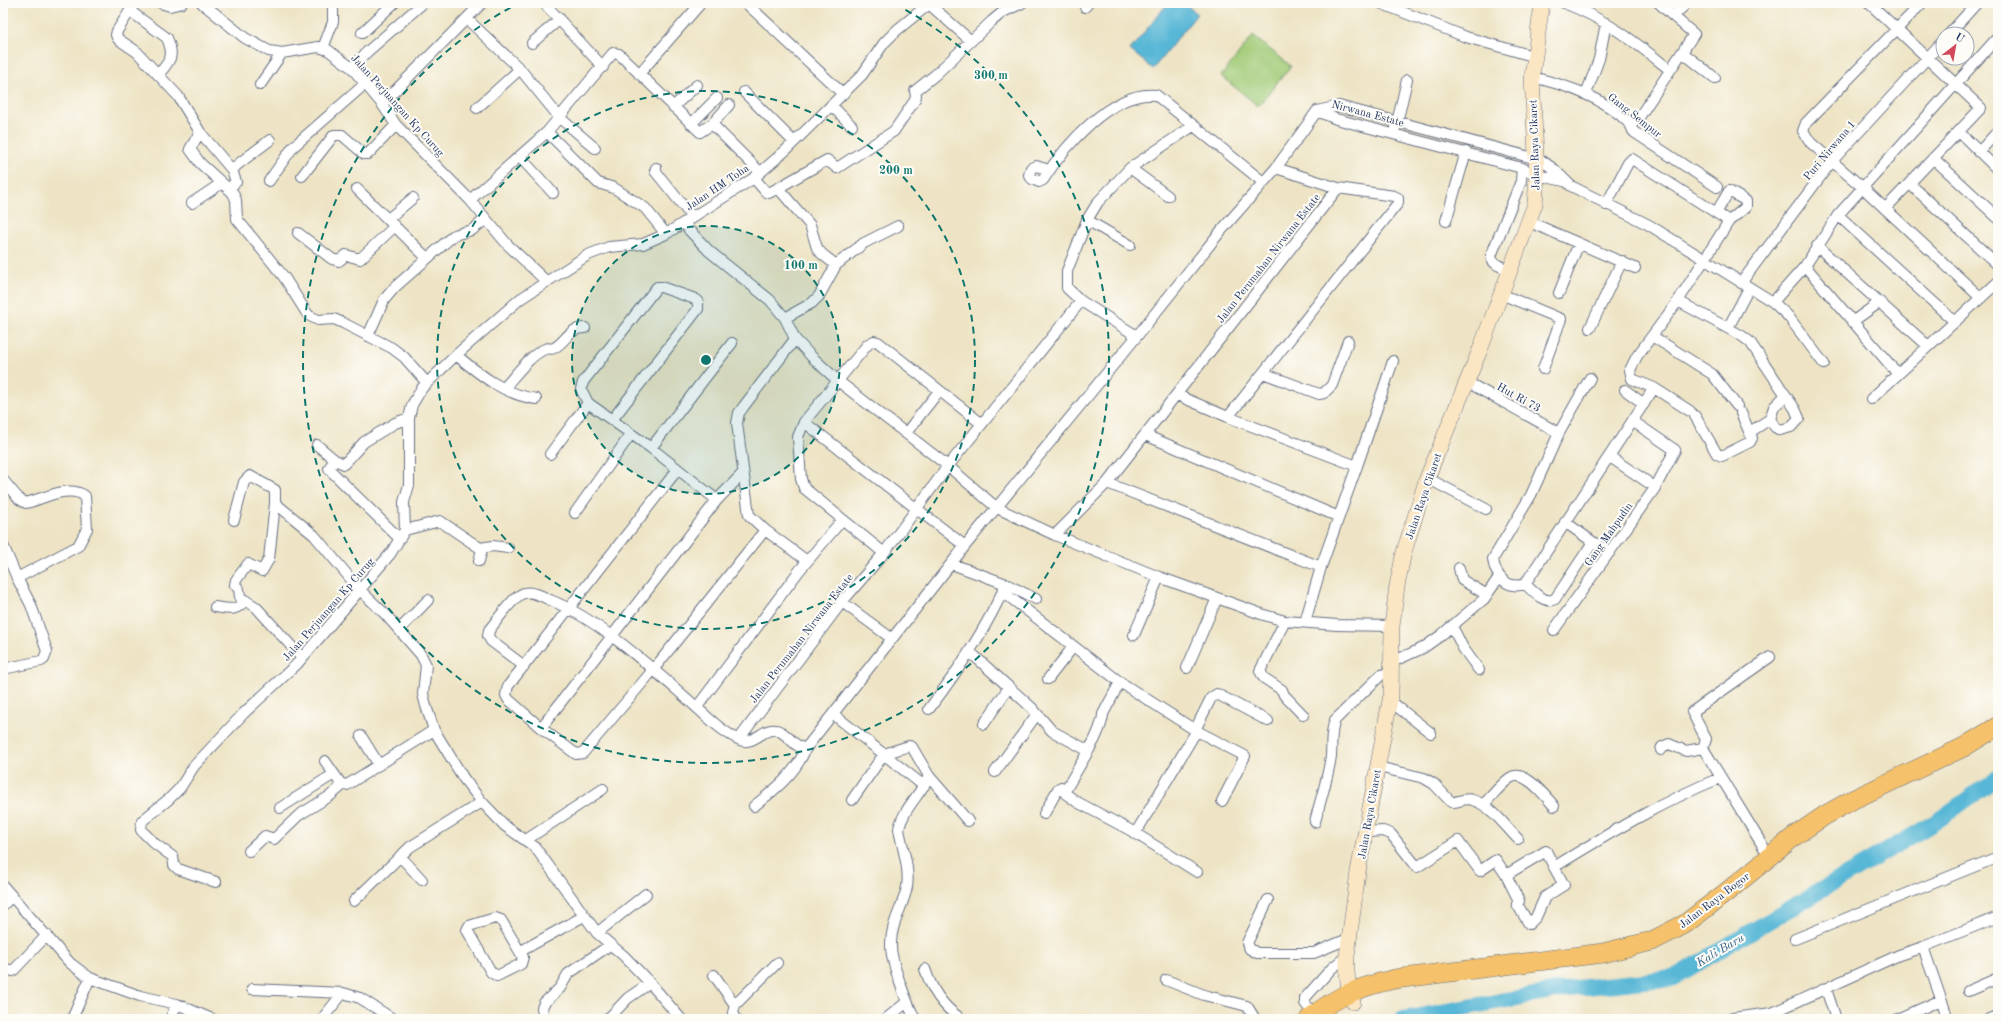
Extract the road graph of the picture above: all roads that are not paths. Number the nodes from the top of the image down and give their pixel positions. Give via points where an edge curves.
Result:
1 (161, 3) edge
2 (182, 3) edge
3 (202, 3) edge
4 (333, 3) edge
5 (394, 3) edge
6 (482, 3) edge
7 (544, 3) edge
8 (702, 3) edge
9 (746, 3) edge
10 (929, 3) edge
11 (1022, 3) edge
12 (1380, 3) edge
13 (1542, 3) edge
14 (1564, 3) edge
15 (1659, 3) edge
16 (1687, 3) edge
17 (1870, 3) edge
18 (1922, 3) edge
19 (1977, 3) edge
20 (421, 4) edge
21 (132, 7) edge
22 (1673, 16) junction
23 (467, 19) junction
24 (560, 20) junction
25 (1606, 23) junction
26 (1956, 26) edge
27 (1899, 29) junction
28 (362, 34) dead end
29 (1998, 37) edge
30 (971, 40) junction
31 (532, 43) dead end
32 (323, 48) junction
33 (1935, 50) edge
34 (1682, 52) junction
35 (282, 53) junction
36 (1533, 56) junction
37 (1928, 58) junction
38 (603, 67) junction
39 (352, 68) junction
40 (520, 69) junction
41 (1670, 70) junction
42 (639, 74) junction
43 (158, 75) junction
44 (1532, 77) junction
45 (1715, 78) dead end
46 (1407, 80) dead end
47 (365, 84) junction
48 (1956, 84) junction
49 (260, 85) dead end
50 (697, 85) dead end
51 (744, 92) dead end
52 (843, 94) junction
53 (1586, 94) junction
54 (717, 98) dead end
55 (382, 104) junction
56 (729, 106) dead end
57 (831, 106) junction
58 (673, 107) junction
59 (477, 108) dead end
60 (1317, 111) junction
61 (560, 118) junction
62 (1397, 122) junction
63 (691, 124) junction
64 (712, 124) junction
65 (396, 125) junction
66 (1631, 125) junction
67 (852, 126) dead end
68 (1193, 126) junction
69 (1998, 131) edge
70 (200, 132) junction
71 (547, 132) junction
72 (1959, 132) junction
73 (1395, 133) junction
74 (270, 140) dead end
75 (794, 142) junction
76 (594, 148) dead end
77 (1466, 152) junction
78 (1979, 152) junction
79 (520, 157) junction
80 (1536, 158) junction
81 (1933, 158) junction
82 (1832, 161) junction
83 (656, 168) dead end
84 (1130, 168) junction
85 (1276, 168) junction
86 (1522, 168) junction
87 (232, 170) junction
88 (1049, 170) dead end
89 (1998, 170) edge
90 (757, 175) junction
91 (302, 176) dead end
92 (1537, 176) junction
93 (269, 181) dead end
94 (1564, 181) junction
95 (1263, 182) junction
96 (1910, 184) junction
97 (225, 186) junction
98 (1717, 187) dead end
99 (1862, 187) junction
100 (778, 188) junction
101 (1338, 188) junction
102 (357, 189) dead end
103 (553, 193) dead end
104 (1168, 196) dead end
105 (413, 198) dead end
106 (470, 200) junction
107 (192, 203) dead end
108 (1606, 205) junction
109 (1885, 209) junction
110 (1716, 213) junction
111 (1838, 214) junction
112 (1998, 218) edge
113 (486, 219) junction
114 (689, 220) junction
115 (1087, 220) junction
116 (1446, 221) dead end
117 (1729, 221) junction
118 (392, 222) junction
119 (1530, 222) junction
120 (898, 226) dead end
121 (298, 233) dead end
122 (666, 234) junction
123 (1579, 243) junction
124 (1130, 245) dead end
125 (1817, 246) junction
126 (427, 258) junction
127 (1622, 261) junction
128 (1705, 261) junction
129 (836, 265) junction
130 (1998, 265) edge
131 (1805, 266) junction
132 (1635, 268) dead end
133 (1510, 270) junction
134 (547, 282) junction
135 (1998, 282) edge
136 (1745, 285) junction
137 (1559, 293) dead end
138 (1501, 294) junction
139 (1981, 298) junction
140 (1081, 301) junction
141 (1678, 301) junction
142 (1773, 302) junction
143 (1880, 302) junction
144 (785, 318) junction
145 (1954, 321) junction
146 (1852, 322) junction
147 (585, 328) dead end
148 (1590, 328) dead end
149 (1728, 328) junction
150 (368, 336) junction
151 (1138, 336) junction
152 (1652, 336) junction
153 (795, 339) junction
154 (1348, 342) dead end
155 (732, 343) dead end
156 (1928, 346) junction
157 (456, 355) junction
158 (1393, 361) dead end
159 (1824, 364) dead end
160 (1543, 369) dead end
161 (1898, 373) junction
162 (1263, 374) junction
163 (1590, 378) dead end
164 (838, 381) junction
165 (1467, 382) junction
166 (427, 383) junction
167 (504, 388) junction
168 (1654, 388) junction
169 (1625, 390) dead end
170 (939, 391) junction
171 (1177, 395) junction
172 (1785, 396) junction
173 (536, 399) dead end
174 (1871, 399) dead end
175 (588, 403) junction
176 (1644, 404) junction
177 (1228, 417) junction
178 (409, 418) junction
179 (1770, 419) junction
180 (612, 420) junction
181 (804, 422) junction
182 (1634, 422) junction
183 (982, 424) junction
184 (1750, 432) junction
185 (906, 433) junction
186 (631, 434) junction
187 (1559, 434) junction
188 (1144, 435) junction
189 (316, 445) dead end
190 (651, 448) junction
191 (550, 454) dead end
192 (1610, 457) junction
193 (335, 460) junction
194 (948, 466) junction
195 (1357, 466) junction
196 (678, 469) junction
197 (743, 472) junction
198 (1427, 478) junction
199 (3, 480) edge
200 (1107, 483) junction
201 (1648, 483) dead end
202 (717, 500) junction
203 (275, 503) junction
204 (997, 508) junction
205 (1486, 509) dead end
206 (916, 510) junction
207 (575, 513) dead end
208 (1339, 517) junction
209 (234, 520) dead end
210 (842, 520) junction
211 (1565, 522) junction
212 (765, 530) junction
213 (403, 534) junction
214 (1056, 535) junction
215 (1593, 542) junction
216 (3, 545) edge
217 (965, 546) junction
218 (508, 548) dead end
219 (482, 549) junction
220 (1610, 552) junction
221 (884, 553) junction
222 (479, 561) dead end
223 (807, 561) junction
224 (952, 564) junction
225 (1321, 567) junction
226 (1459, 568) dead end
227 (1159, 577) junction
228 (1499, 577) junction
229 (17, 578) junction
230 (1525, 584) junction
231 (1005, 588) junction
232 (360, 590) junction
233 (1487, 595) junction
234 (1218, 598) junction
235 (1036, 599) dead end
236 (245, 600) junction
237 (428, 600) dead end
238 (842, 602) junction
239 (215, 607) dead end
240 (570, 608) junction
241 (1284, 621) junction
242 (1304, 622) junction
243 (1392, 626) junction
244 (1452, 626) junction
245 (400, 629) junction
246 (1554, 630) dead end
247 (1134, 635) dead end
248 (612, 638) junction
249 (891, 638) junction
250 (1073, 647) junction
251 (970, 652) junction
252 (1770, 657) dead end
253 (302, 658) junction
254 (524, 666) junction
255 (1392, 667) junction
256 (1188, 668) dead end
257 (3, 669) edge
258 (654, 670) junction
259 (1479, 670) dead end
260 (1048, 679) dead end
261 (1120, 682) junction
262 (1009, 687) junction
263 (1390, 701) junction
264 (697, 707) junction
265 (929, 709) dead end
266 (833, 714) junction
267 (1037, 714) junction
268 (1303, 715) dead end
269 (1268, 721) dead end
270 (984, 724) dead end
271 (1998, 726) edge
272 (541, 728) junction
273 (434, 730) junction
274 (1196, 730) junction
275 (1431, 733) dead end
276 (360, 736) dead end
277 (739, 739) junction
278 (1998, 740) edge
279 (806, 748) junction
280 (1090, 748) junction
281 (1703, 748) junction
282 (1661, 750) dead end
283 (884, 754) junction
284 (324, 761) dead end
285 (378, 765) junction
286 (1378, 767) junction
287 (995, 772) dead end
288 (334, 774) junction
289 (929, 776) junction
290 (1720, 778) junction
291 (343, 785) junction
292 (924, 786) junction
293 (603, 789) dead end
294 (1887, 789) junction
295 (1065, 791) junction
296 (852, 800) dead end
297 (1222, 801) dead end
298 (482, 802) junction
299 (1483, 805) junction
300 (754, 806) dead end
301 (1554, 806) dead end
302 (280, 808) dead end
303 (1044, 814) dead end
304 (968, 821) dead end
305 (1316, 822) dead end
306 (1367, 832) junction
307 (1135, 834) junction
308 (1518, 839) dead end
309 (526, 840) junction
310 (249, 851) dead end
311 (400, 856) junction
312 (1769, 856) junction
313 (1998, 857) edge
314 (1554, 867) junction
315 (1197, 872) dead end
316 (1506, 875) junction
317 (422, 880) dead end
318 (216, 882) dead end
319 (3, 886) edge
320 (646, 894) dead end
321 (12, 896) junction
322 (1268, 900) dead end
323 (354, 901) dead end
324 (3, 905) edge
325 (584, 916) junction
326 (1998, 917) edge
327 (597, 933) junction
328 (47, 935) junction
329 (1350, 938) junction
330 (1795, 939) dead end
331 (610, 945) junction
332 (1923, 947) junction
333 (521, 951) junction
334 (1348, 956) junction
335 (777, 963) dead end
336 (3, 968) edge
337 (925, 969) dead end
338 (714, 975) dead end
339 (90, 978) junction
340 (1998, 978) edge
341 (1166, 980) dead end
342 (650, 983) junction
343 (252, 989) dead end
344 (1826, 989) junction
345 (1968, 991) dead end
346 (343, 993) junction
347 (1351, 997) junction
348 (1940, 1000) junction
349 (907, 1002) junction
350 (177, 1004) junction
351 (735, 1005) junction
352 (1776, 1016) edge
353 (1998, 1016) edge
354 (612, 1017) edge
355 (1317, 1018) edge
356 (72, 1019) edge
357 (170, 1019) edge
358 (212, 1019) edge
359 (322, 1019) edge
360 (393, 1019) edge
361 (544, 1019) edge
362 (681, 1019) edge
363 (736, 1019) edge
364 (886, 1019) edge
365 (915, 1019) edge
366 (961, 1019) edge
367 (1255, 1019) edge
368 (1725, 1019) edge
369 (1836, 1019) edge
370 (1898, 1019) edge
371 (1948, 1019) edge
372 (1989, 1019) edge

1 - 2 street via 170,6
3 - 35 street via 256,45
4 - 32 street via 333,22
5 - 28 street
6 - 23 street
7 - 24 street
8 - 42 street
9 - 52 street
10 - 30 street
10 - 52 street, Jalan HM Toha via 884,43 872,62
11 - 30 street via 1003,12
12 - 36 street via 1472,39
13 - 36 main road, Jalan Raya Cikaret
14 - 25 street
15 - 22 street
16 - 22 street
17 - 27 street
18 - 27 street
19 - 26 street
20 - 39 street
21 - 43 street via 167,38 172,54
21 - 43 street via 116,35 137,52
22 - 34 street via 1694,34
23 - 40 street
23 - 55 street
24 - 31 street
24 - 38 street
25 - 41 street via 1630,38
25 - 53 street via 1599,59
27 - 37 street
27 - 82 street via 1804,126 1803,131 1807,138
29 - 48 street
30 - 100 street via 935,76 914,91 915,100 894,131 837,168 827,160
32 - 35 street via 303,48
32 - 39 street, Jalan Perjuangan Kp Curug
33 - 37 street, Puri Nirwana 1
34 - 41 street
34 - 45 street
35 - 49 street
36 - 44 main road, Jalan Raya Cikaret
37 - 48 street
37 - 82 street, Puri Nirwana 1
38 - 42 street via 611,55 616,53
38 - 61 street via 579,92
39 - 47 street, Jalan Perjuangan Kp Curug
40 - 59 street
40 - 61 street
41 - 66 street via 1640,116
42 - 58 street
43 - 70 street via 178,96
44 - 53 street, Gang Sempur via 1565,85
44 - 80 main road, Jalan Raya Cikaret
46 - 62 street
47 - 55 street, Jalan Perjuangan Kp Curug
47 - 93 street via 293,147
48 - 72 street via 1981,108
48 - 99 street
50 - 58 street
51 - 75 street
52 - 57 street, Jalan HM Toha
53 - 66 street, Gang Sempur
54 - 63 street
55 - 65 street, Jalan Perjuangan Kp Curug
56 - 64 street
57 - 67 street
57 - 75 street, Jalan HM Toha
58 - 63 street
60 - 62 street, Nirwana Estate via 1339,106
60 - 73 street, Nirwana Estate via 1336,119
60 - 85 street
61 - 71 street
61 - 76 street
62 - 73 street
62 - 80 street, Nirwana Estate
63 - 64 street via 700,132
64 - 90 street
65 - 91 street via 368,154 364,154 342,136 334,135
65 - 106 street, Jalan Perjuangan Kp Curug
66 - 98 street, Gang Sempur via 1634,132
68 - 84 street
68 - 88 street via 1156,94 1138,95 1107,111 1082,130
68 - 95 street
69 - 78 street
70 - 87 street
70 - 97 street via 190,149 200,163
71 - 79 street
71 - 122 street via 598,183 614,188 645,208
72 - 78 street
72 - 81 street
73 - 77 street, Nirwana Estate
74 - 87 street
75 - 90 street, Jalan HM Toha
77 - 86 street, Nirwana Estate
77 - 116 street
78 - 89 street
79 - 103 street
79 - 106 street
80 - 92 main road, Jalan Raya Cikaret
80 - 94 street via 1555,170
81 - 96 street
81 - 112 street
82 - 99 street
82 - 136 street, Puri Nirwana 1
83 - 114 street via 655,171
84 - 104 street
84 - 115 street via 1098,202
85 - 95 street
85 - 101 street, Jalan Perumahan Nirwana Estate
86 - 92 street, Nirwana Estate
86 - 133 street via 1521,181 1491,256 1496,264
87 - 97 street via 236,182
90 - 100 street via 766,192
90 - 114 street, Jalan HM Toha
92 - 94 street
92 - 119 main road, Jalan Raya Cikaret via 1535,204
94 - 108 street
95 - 151 street
96 - 109 street
96 - 130 street
97 - 107 street
97 - 150 street via 236,200 237,219 284,277 308,315 318,320 334,319
99 - 109 street
99 - 111 street
100 - 129 street via 810,225 817,248
101 - 162 street via 1394,196 1398,198 1398,203
101 - 171 street, Jalan Perumahan Nirwana Estate
102 - 118 street
105 - 118 street
106 - 113 street, Jalan Perjuangan Kp Curug
108 - 110 street via 1632,159
108 - 128 street via 1649,225
109 - 139 street
110 - 117 street
110 - 117 street via 1729,191 1746,200 1746,207
111 - 125 street
111 - 145 street
113 - 126 street via 472,230 454,235
113 - 134 street, Jalan Perjuangan Kp Curug via 507,244
114 - 122 street, Jalan HM Toha
114 - 144 street via 704,246 770,300
115 - 124 street
115 - 140 street via 1066,278 1067,288
117 - 128 street
118 - 121 street via 360,259 346,255 340,261 332,259
118 - 126 street
119 - 123 street
119 - 133 main road, Jalan Raya Cikaret
120 - 129 street via 864,243
122 - 134 street, Jalan HM Toha via 644,244 610,247 588,255
123 - 127 street
123 - 137 street
125 - 131 street
125 - 143 street
126 - 150 street via 384,300
127 - 132 street
127 - 148 street
128 - 136 street
128 - 141 street
129 - 144 street via 819,296 812,303
131 - 142 street
131 - 146 street
133 - 138 main road, Jalan Raya Cikaret
134 - 157 street, Jalan HM Toha via 520,299
135 - 139 street
136 - 142 street
136 - 149 street, Puri Nirwana 1
138 - 160 street via 1561,319
138 - 165 main road, Jalan Raya Cikaret
139 - 145 street
140 - 151 street
140 - 183 street, Jalan Perumahan Nirwana Estate
141 - 149 street
141 - 152 street
142 - 159 street via 1788,316
143 - 146 street
143 - 156 street
144 - 153 street
145 - 156 street
146 - 161 street
147 - 167 street via 575,329 554,348 546,348 523,367
149 - 172 street via 1750,342
150 - 166 street via 404,357
151 - 204 street
152 - 168 street via 1630,370 1632,379
152 - 184 street via 1712,374 1739,410
153 - 164 street
153 - 197 street via 739,413 737,424
154 - 162 street via 1332,385 1324,393 1319,394
155 - 190 street
156 - 161 street
157 - 166 street
157 - 167 street via 479,375
158 - 195 street
161 - 174 street
162 - 177 street
163 - 187 street
164 - 170 street via 868,344 874,341
164 - 181 street
164 - 185 street
165 - 187 street, Hut Ri 73
165 - 198 main road, Jalan Raya Cikaret
166 - 178 street via 416,396
167 - 173 street via 524,397
168 - 176 street
168 - 184 street via 1693,414 1717,454 1722,456 1750,442
169 - 176 street
170 - 183 street
170 - 185 street
171 - 177 street
171 - 188 street, Jalan Perumahan Nirwana Estate
172 - 179 street via 1774,407
172 - 179 street via 1797,412 1797,422 1780,430
175 - 180 street
175 - 180 street via 581,389 582,382 655,289 661,287 698,301 698,309
175 - 191 street
176 - 182 street
177 - 195 street
178 - 193 street via 395,423 364,442 344,464
178 - 213 street via 409,485 404,502
179 - 184 street
180 - 186 street
181 - 206 street
181 - 210 street via 798,437 802,484
182 - 192 street
182 - 220 street, Gang Mahpudin via 1675,449 1655,488
183 - 194 street, Jalan Perumahan Nirwana Estate
185 - 194 street
186 - 190 street
186 - 207 street
187 - 228 street via 1531,495 1495,554 1494,566
188 - 200 street, Jalan Perumahan Nirwana Estate
188 - 208 street
189 - 193 street
190 - 196 street
192 - 201 street
192 - 211 street
193 - 213 street via 330,470
194 - 204 street
194 - 206 street, Jalan Perumahan Nirwana Estate
195 - 208 street
196 - 202 street
196 - 240 street
197 - 202 street
197 - 212 street via 749,515
198 - 205 street
198 - 243 main road, Jalan Raya Cikaret via 1404,552
199 - 229 street via 19,499 26,503 60,493 78,492 85,496 87,529 78,546
200 - 214 street, Jalan Perumahan Nirwana Estate
200 - 225 street
202 - 248 street
203 - 209 street via 274,489 248,476
203 - 232 street via 314,535
203 - 236 street via 269,559 264,570 260,571 248,564 235,583 240,597
204 - 214 street
204 - 217 street
206 - 217 street
206 - 221 street, Jalan Perumahan Nirwana Estate
208 - 225 street
210 - 221 street
210 - 223 street
211 - 215 street
211 - 230 street
212 - 223 street
212 - 258 street
213 - 219 street via 440,521
213 - 232 street, Jalan Perjuangan Kp Curug
214 - 227 street
215 - 220 street
215 - 230 street via 1552,601 1543,598
216 - 229 street
217 - 224 street
218 - 219 street via 493,546
219 - 222 street
220 - 246 street, Gang Mahpudin
221 - 238 street, Jalan Perumahan Nirwana Estate
223 - 264 street
224 - 231 street
224 - 249 street
225 - 242 street
226 - 233 street via 1462,580
227 - 234 street
227 - 247 street
228 - 230 street via 1515,586
228 - 233 street
229 - 257 street via 31,605 47,651 41,661
231 - 235 street
231 - 250 street
231 - 251 street
232 - 245 street
232 - 253 street, Jalan Perjuangan Kp Curug
233 - 244 street
234 - 241 street
234 - 256 street
236 - 239 street via 234,610
236 - 253 street via 256,607
237 - 245 street
238 - 249 street
238 - 277 street, Jalan Perumahan Nirwana Estate
240 - 248 street
240 - 254 street
240 - 254 street via 539,595 525,593 518,596 490,630 488,636 491,641
241 - 242 street
241 - 268 street via 1260,671 1264,678 1282,690
242 - 243 street
243 - 255 main road, Jalan Raya Cikaret
244 - 255 street
244 - 259 street via 1463,648
245 - 273 street via 422,655 426,665 423,694
248 - 258 street
248 - 272 street
249 - 266 street
250 - 260 street
250 - 261 street
251 - 262 street
251 - 265 street
252 - 281 street via 1693,709 1692,712 1706,739
253 - 318 street, Jalan Perjuangan Kp Curug via 194,766 180,788 142,821 141,830 173,857 174,865 178,869
254 - 272 street via 508,686 506,695
255 - 263 main road, Jalan Raya Cikaret
255 - 305 street via 1335,720 1328,773
258 - 264 street
258 - 272 street via 583,753 576,754
261 - 274 street
261 - 280 street via 1103,714 1103,720
262 - 267 street
262 - 270 street
263 - 275 street
263 - 286 main road, Jalan Raya Cikaret
264 - 277 street
266 - 279 street
266 - 283 street
267 - 280 street via 1052,731 1085,749
267 - 287 street
269 - 274 street via 1217,694 1211,698
271 - 294 highway, Jalan Raya Bogor
273 - 285 street
273 - 298 street via 464,779
274 - 297 street via 1246,756
274 - 307 street
276 - 285 street
277 - 279 street via 749,740 774,729 783,732 798,746
278 - 294 highway, Jalan Raya Bogor via 1974,754
279 - 300 street via 788,777
280 - 295 street
281 - 282 street via 1686,751 1669,744
281 - 290 street
283 - 289 street via 903,747 912,747
283 - 292 street
283 - 296 street
284 - 288 street
285 - 291 street via 347,786
286 - 299 street via 1424,778 1434,784 1450,802 1467,799
286 - 306 main road, Jalan Raya Cikaret
288 - 291 street
288 - 302 street
289 - 292 street
289 - 304 street
290 - 312 street
290 - 314 street via 1658,806
291 - 310 street via 299,815 274,839 265,836
292 - 349 street via 899,829 908,875 892,934 891,947
293 - 309 street
294 - 312 highway, Jalan Raya Bogor via 1824,816
294 - 347 highway, Jalan Raya Bogor via 1804,843 1691,931 1654,950 1604,963
295 - 303 street via 1061,787 1058,789
295 - 307 street via 1077,802
298 - 309 street via 505,826
298 - 311 street via 435,830
299 - 301 street via 1516,775 1527,778
299 - 308 street
306 - 316 street via 1383,831 1391,834 1417,867 1458,841 1480,871 1496,860
306 - 329 main road, Jalan Raya Cikaret via 1358,872
307 - 315 street
309 - 325 street via 545,858
311 - 317 street
311 - 323 street
312 - 347 highway, Jalan Raya Bogor via 1685,924 1652,941 1603,953 1395,979
313 - 330 street
314 - 316 street via 1546,851
314 - 316 street via 1564,885 1545,897 1536,917 1529,924 1517,904 1519,901
319 - 321 street
320 - 327 street
321 - 324 street
321 - 328 street
322 - 329 street via 1247,943 1250,949 1257,953 1314,952
325 - 327 street
325 - 333 street
326 - 332 street
327 - 331 street
328 - 336 street via 13,972
328 - 339 street via 70,963
329 - 334 main road, Jalan Raya Cikaret
331 - 342 street
331 - 361 street via 568,974 560,988 544,1003
332 - 344 street via 1899,955
332 - 348 street
333 - 333 street via 499,918 467,928 467,933 493,975 497,976 521,964
334 - 347 main road, Jalan Raya Cikaret via 1346,972
334 - 355 street via 1332,968 1305,998
335 - 351 street
337 - 366 street via 935,993
338 - 351 street
339 - 350 street via 140,996
339 - 356 street
340 - 345 street
341 - 367 street via 1247,1006
342 - 354 street via 628,998
342 - 362 street
343 - 346 street
344 - 352 street
344 - 369 street
346 - 359 street
346 - 360 street via 360,998
347 - 355 highway, Jalan Raya Bogor
348 - 370 street
348 - 371 street
349 - 364 street
349 - 365 street
350 - 357 street
350 - 358 street
351 - 363 street via 733,1013
352 - 368 street
353 - 372 street

